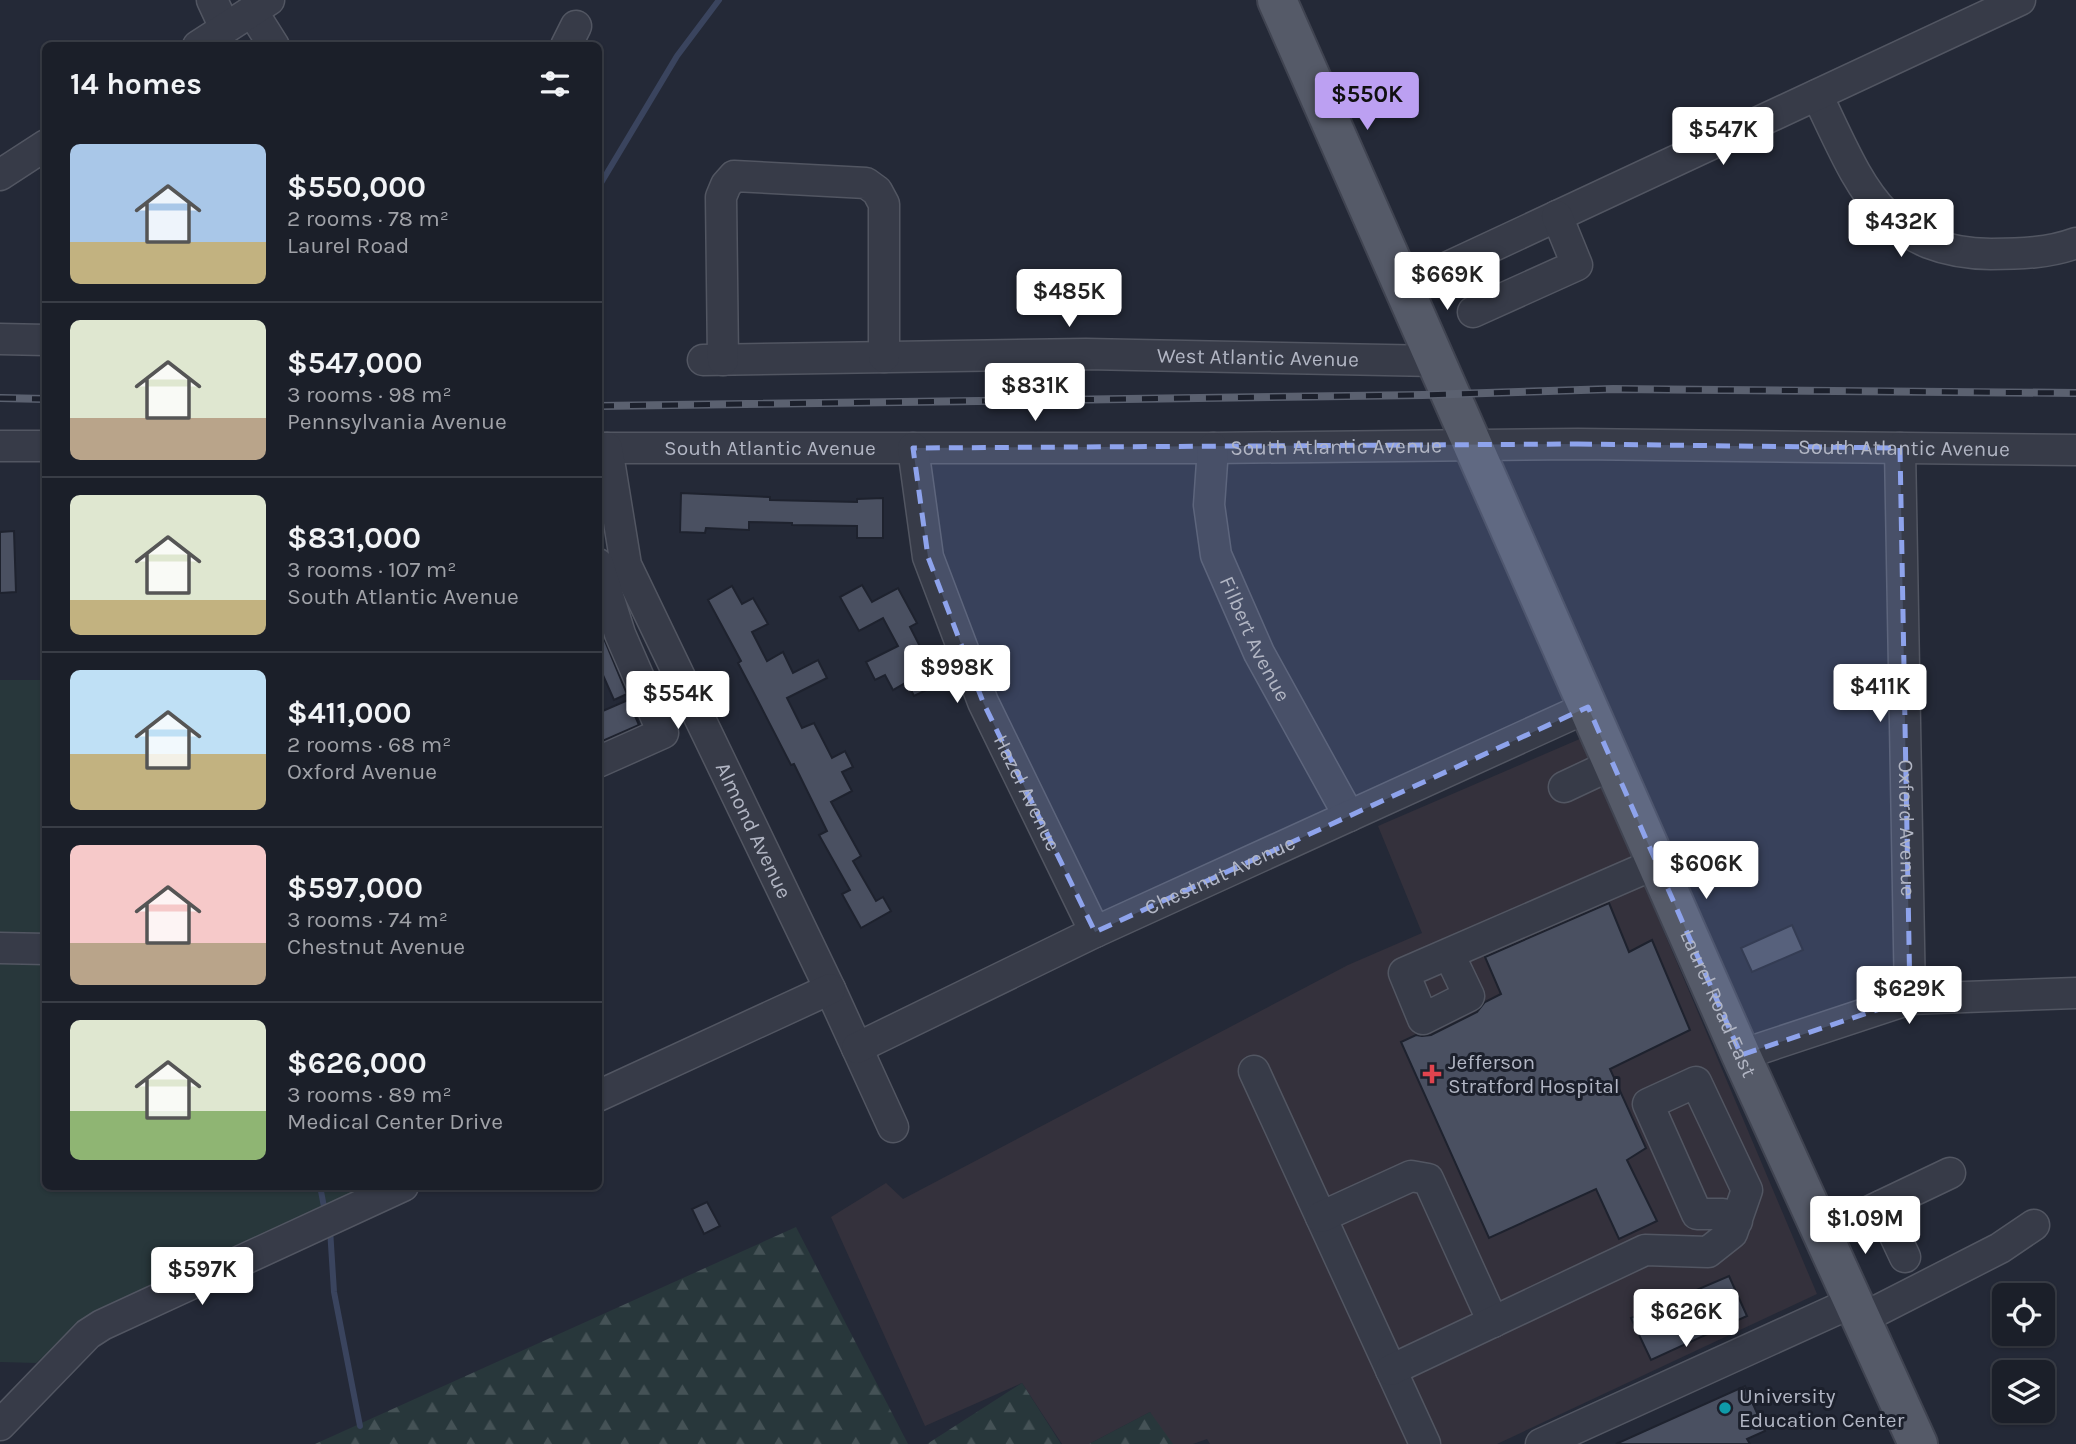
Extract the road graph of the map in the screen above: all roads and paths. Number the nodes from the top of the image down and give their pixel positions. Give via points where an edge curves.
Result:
1 (212, 0) edge
2 (1277, 0) edge
3 (2021, 0) edge
4 (260, 6) edge
5 (225, 28) junction
6 (204, 42) edge
7 (273, 42) edge
8 (1817, 95) junction
9 (42, 148) edge
10 (0, 175) edge
11 (1557, 216) junction
12 (2076, 243) edge
13 (1403, 288) junction
14 (1473, 312) dead end
15 (0, 339) edge
16 (42, 340) edge
17 (884, 357) junction
18 (1436, 361) junction
19 (1472, 445) junction
20 (0, 446) edge
21 (42, 446) edge
22 (603, 448) edge
23 (914, 448) junction
24 (1213, 448) junction
25 (1900, 449) junction
26 (2076, 450) edge
27 (602, 577) edge
28 (1588, 707) junction
29 (602, 760) edge
30 (1613, 764) junction
31 (1564, 786) dead end
32 (1349, 816) junction
33 (1657, 863) junction
34 (1095, 932) junction
35 (0, 948) edge
36 (42, 949) edge
37 (1449, 954) dead end
38 (831, 989) junction
39 (2076, 993) edge
40 (1910, 999) junction
41 (857, 1048) junction
42 (1741, 1055) junction
43 (1254, 1071) dead end
44 (602, 1094) edge
45 (893, 1127) dead end
46 (1950, 1173) dead end
47 (394, 1190) edge
48 (1881, 1206) junction
49 (1321, 1217) junction
50 (1737, 1221) dead end
51 (2034, 1225) dead end
52 (1822, 1234) junction
53 (1905, 1257) dead end
54 (1857, 1310) junction
55 (1493, 1322) junction
56 (1391, 1370) junction
57 (0, 1425) edge
58 (1425, 1444) edge
59 (1541, 1444) edge
60 (1918, 1444) edge

1 - 5 street
2 - 13 main road, Laurel Road East
3 - 8 street
4 - 5 street
4 - 7 street
5 - 6 street
8 - 11 street
8 - 12 street via 1867,194 1894,223 1921,241 1952,251 2003,254 2036,253
9 - 10 street
11 - 13 street
11 - 14 street via 1577,265
13 - 18 main road, Laurel Road East
15 - 16 street
17 - 17 street, West Atlantic Avenue via 713,360 722,197 734,176 866,183 877,191 884,204
17 - 18 street, West Atlantic Avenue via 1086,354
18 - 19 main road, Laurel Road East
19 - 24 street, South Atlantic Avenue
19 - 25 street, South Atlantic Avenue
19 - 28 main road, Laurel Road East
20 - 21 street
22 - 23 street, South Atlantic Avenue
22 - 38 street, Almond Avenue via 626,565
23 - 24 street, South Atlantic Avenue
23 - 34 street, Hazel Avenue via 928,557 983,702
24 - 32 street, Filbert Avenue via 1209,505 1216,555 1259,653
25 - 26 street, South Atlantic Avenue
25 - 40 street, Oxford Avenue
27 - 29 street via 620,635 663,733
28 - 30 main road, Laurel Road East
28 - 32 street, Chestnut Avenue
30 - 31 street
30 - 33 main road, Laurel Road East
32 - 34 street, Chestnut Avenue
33 - 37 street
33 - 42 main road, Laurel Road East
34 - 41 street, Chestnut Avenue
35 - 36 street
38 - 41 street, Almond Avenue
38 - 44 street
39 - 40 street
40 - 42 street
41 - 45 street, Almond Avenue
42 - 52 main road, Laurel Road East
43 - 49 street
46 - 48 street
47 - 57 street via 102,1325
48 - 52 street
48 - 53 street
49 - 55 street via 1411,1177 1428,1179
49 - 56 street
50 - 55 street via 1732,1233 1708,1252 1645,1250
51 - 54 street via 2000,1248
52 - 54 main road, Laurel Road East
54 - 59 street
54 - 60 main road, Laurel Road East
55 - 56 street
56 - 58 street

